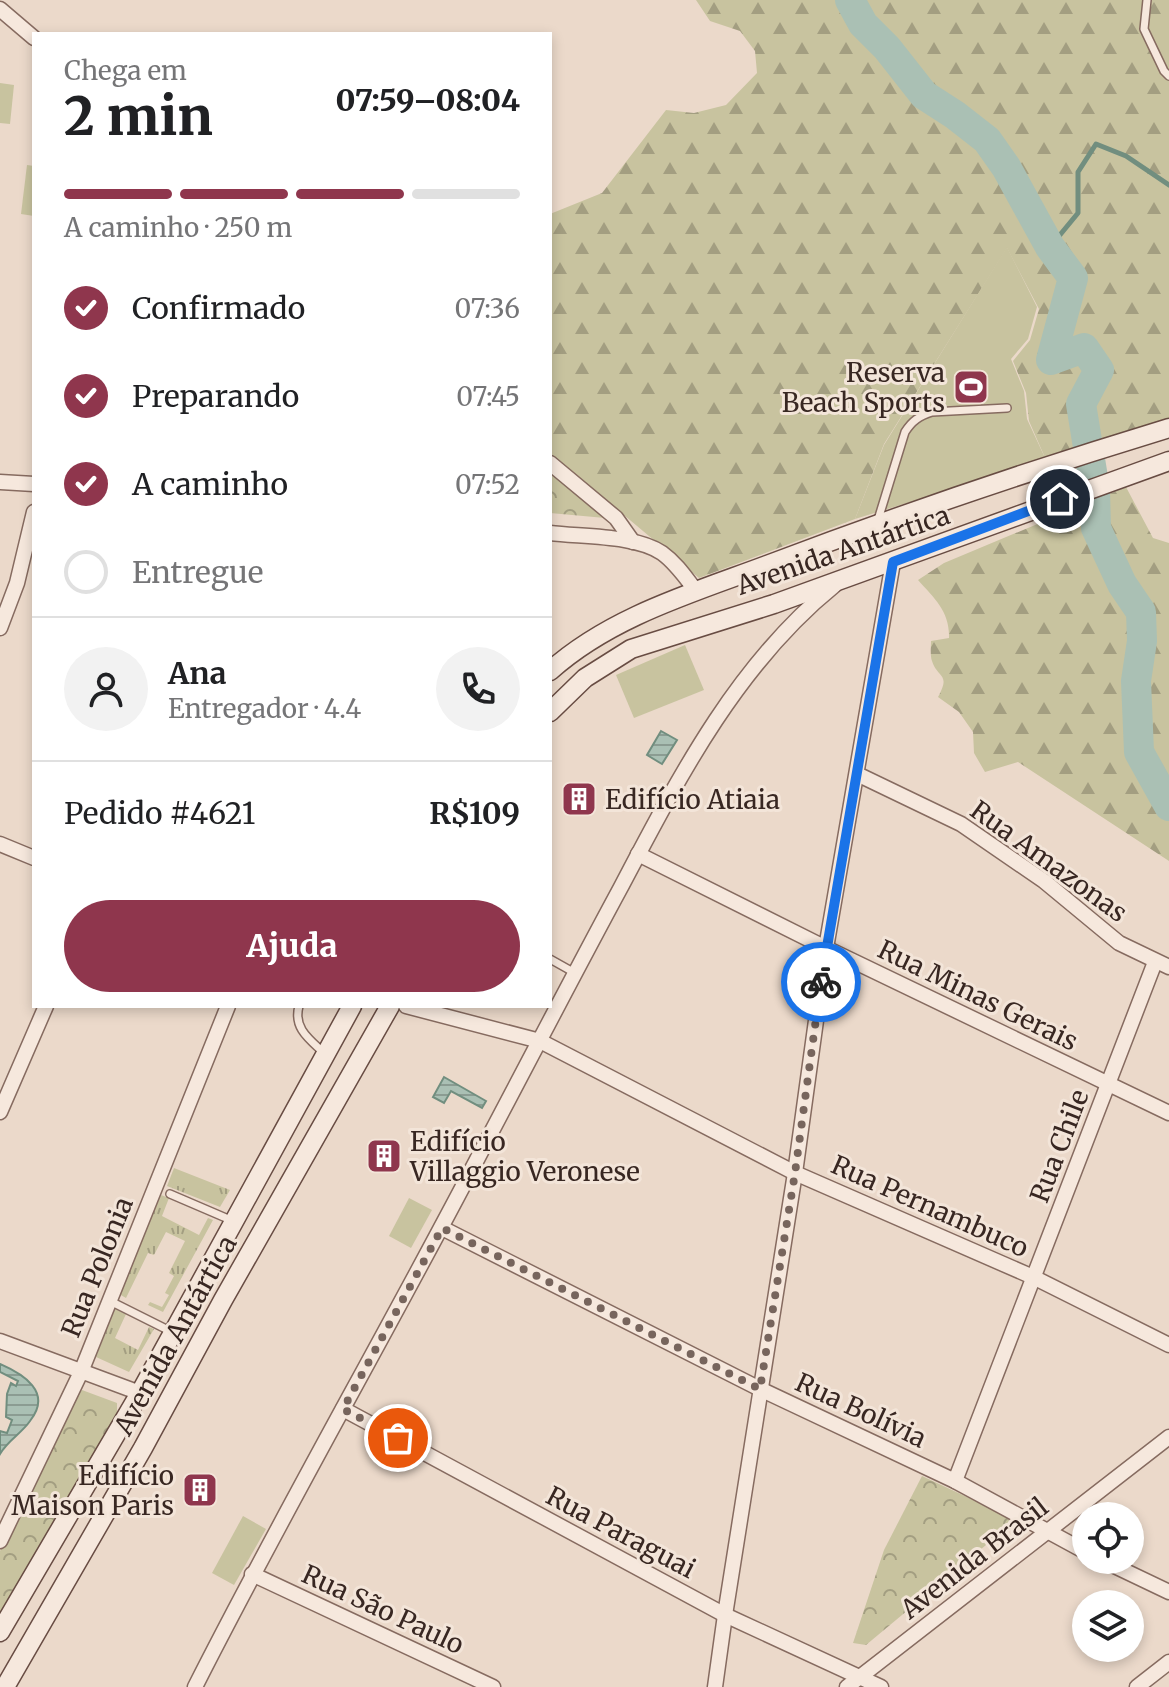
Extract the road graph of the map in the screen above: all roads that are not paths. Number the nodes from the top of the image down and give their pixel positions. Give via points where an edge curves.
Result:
1 (1147, 0) edge
2 (0, 9) edge
3 (32, 36) edge
4 (1169, 76) edge
5 (1007, 408) dead end
6 (1169, 428) edge
7 (1169, 461) edge
8 (552, 465) edge
9 (0, 482) edge
10 (32, 484) edge
11 (32, 520) edge
12 (876, 526) junction
13 (552, 533) edge
14 (633, 542) junction
15 (893, 562) junction
16 (845, 578) junction
17 (696, 591) junction
18 (715, 622) junction
19 (0, 628) edge
20 (552, 669) edge
21 (552, 710) edge
22 (857, 774) junction
23 (0, 844) edge
24 (638, 854) junction
25 (32, 857) edge
26 (826, 948) junction
27 (552, 960) edge
28 (1162, 965) edge
29 (575, 973) junction
30 (45, 1008) edge
31 (227, 1008) edge
32 (299, 1008) edge
33 (348, 1008) edge
34 (389, 1008) edge
35 (414, 1008) edge
36 (540, 1041) junction
37 (326, 1055) junction
38 (1109, 1084) junction
39 (0, 1112) edge
40 (1169, 1113) edge
41 (795, 1173) junction
42 (170, 1194) dead end
43 (233, 1221) junction
44 (442, 1228) junction
45 (1033, 1277) junction
46 (198, 1284) junction
47 (223, 1300) junction
48 (110, 1301) junction
49 (172, 1332) junction
50 (0, 1341) edge
51 (1169, 1345) edge
52 (81, 1372) junction
53 (760, 1389) junction
54 (140, 1393) junction
55 (343, 1409) junction
56 (1169, 1437) edge
57 (955, 1481) junction
58 (1046, 1532) junction
59 (0, 1541) edge
60 (1072, 1545) edge
61 (252, 1574) junction
62 (1131, 1574) edge
63 (1169, 1592) edge
64 (725, 1615) junction
65 (0, 1632) edge
66 (1169, 1662) edge
67 (860, 1677) junction
68 (5, 1687) edge
69 (195, 1687) edge
70 (493, 1687) edge
71 (715, 1687) edge
72 (847, 1687) edge
73 (881, 1687) edge
74 (1137, 1687) edge

1 - 4 lane via 1144,29
2 - 3 street
5 - 12 lane via 932,412 911,422
6 - 12 main road, Avenida Antártica
7 - 15 main road, Avenida Antártica
8 - 14 street via 616,518
9 - 10 street
11 - 19 street
12 - 17 main road, Avenida Antártica
13 - 14 street
14 - 17 street via 664,554
15 - 16 main road, Avenida Antártica
15 - 22 street
16 - 18 main road, Avenida Antártica
16 - 24 street via 791,625 729,700 701,739
17 - 18 main road
17 - 20 main road, Avenida Antártica via 597,635
18 - 21 main road, Avenida Antártica via 631,649 585,678
22 - 26 street
22 - 28 street, Rua Amazonas via 961,824 1044,881 1119,943
23 - 25 street
24 - 26 street, Rua Minas Gerais
24 - 29 street
26 - 38 street, Rua Minas Gerais
26 - 41 street
27 - 29 lane
28 - 38 street, Rua Chile
29 - 36 street
30 - 39 street
31 - 48 street, Rua Polonia
32 - 37 lane via 301,1031
33 - 37 main road, Avenida Antártica
34 - 47 main road, Avenida Antártica
35 - 36 street, Rua Pernambuco
36 - 41 street, Rua Pernambuco
36 - 44 street
37 - 43 main road, Avenida Antártica
38 - 40 street, Rua Minas Gerais
38 - 45 street, Rua Chile
41 - 45 street, Rua Pernambuco
41 - 53 street
42 - 43 lane
43 - 46 main road, Avenida Antártica
44 - 53 street, Rua Bolívia
44 - 55 street
45 - 51 street, Rua Pernambuco
45 - 57 street, Rua Chile
46 - 47 main road
46 - 49 main road, Avenida Antártica
47 - 68 main road, Avenida Antártica
48 - 49 lane
48 - 52 street, Rua Polonia
49 - 54 main road, Avenida Antártica
50 - 52 street
52 - 54 street
52 - 59 street, Rua Polonia
53 - 57 street, Rua Bolívia
53 - 64 street
54 - 65 main road, Avenida Antártica
55 - 61 street
55 - 64 street, Rua Paraguai
56 - 58 street, Avenida Brasil
57 - 58 street, Rua Bolívia
58 - 60 street, Rua Bolívia
58 - 67 street, Avenida Brasil
61 - 69 street
61 - 70 street, Rua São Paulo
62 - 63 street
64 - 67 street, Rua Paraguai
64 - 71 street
66 - 74 street
67 - 72 street, Avenida Brasil
67 - 73 street, Rua Paraguai

